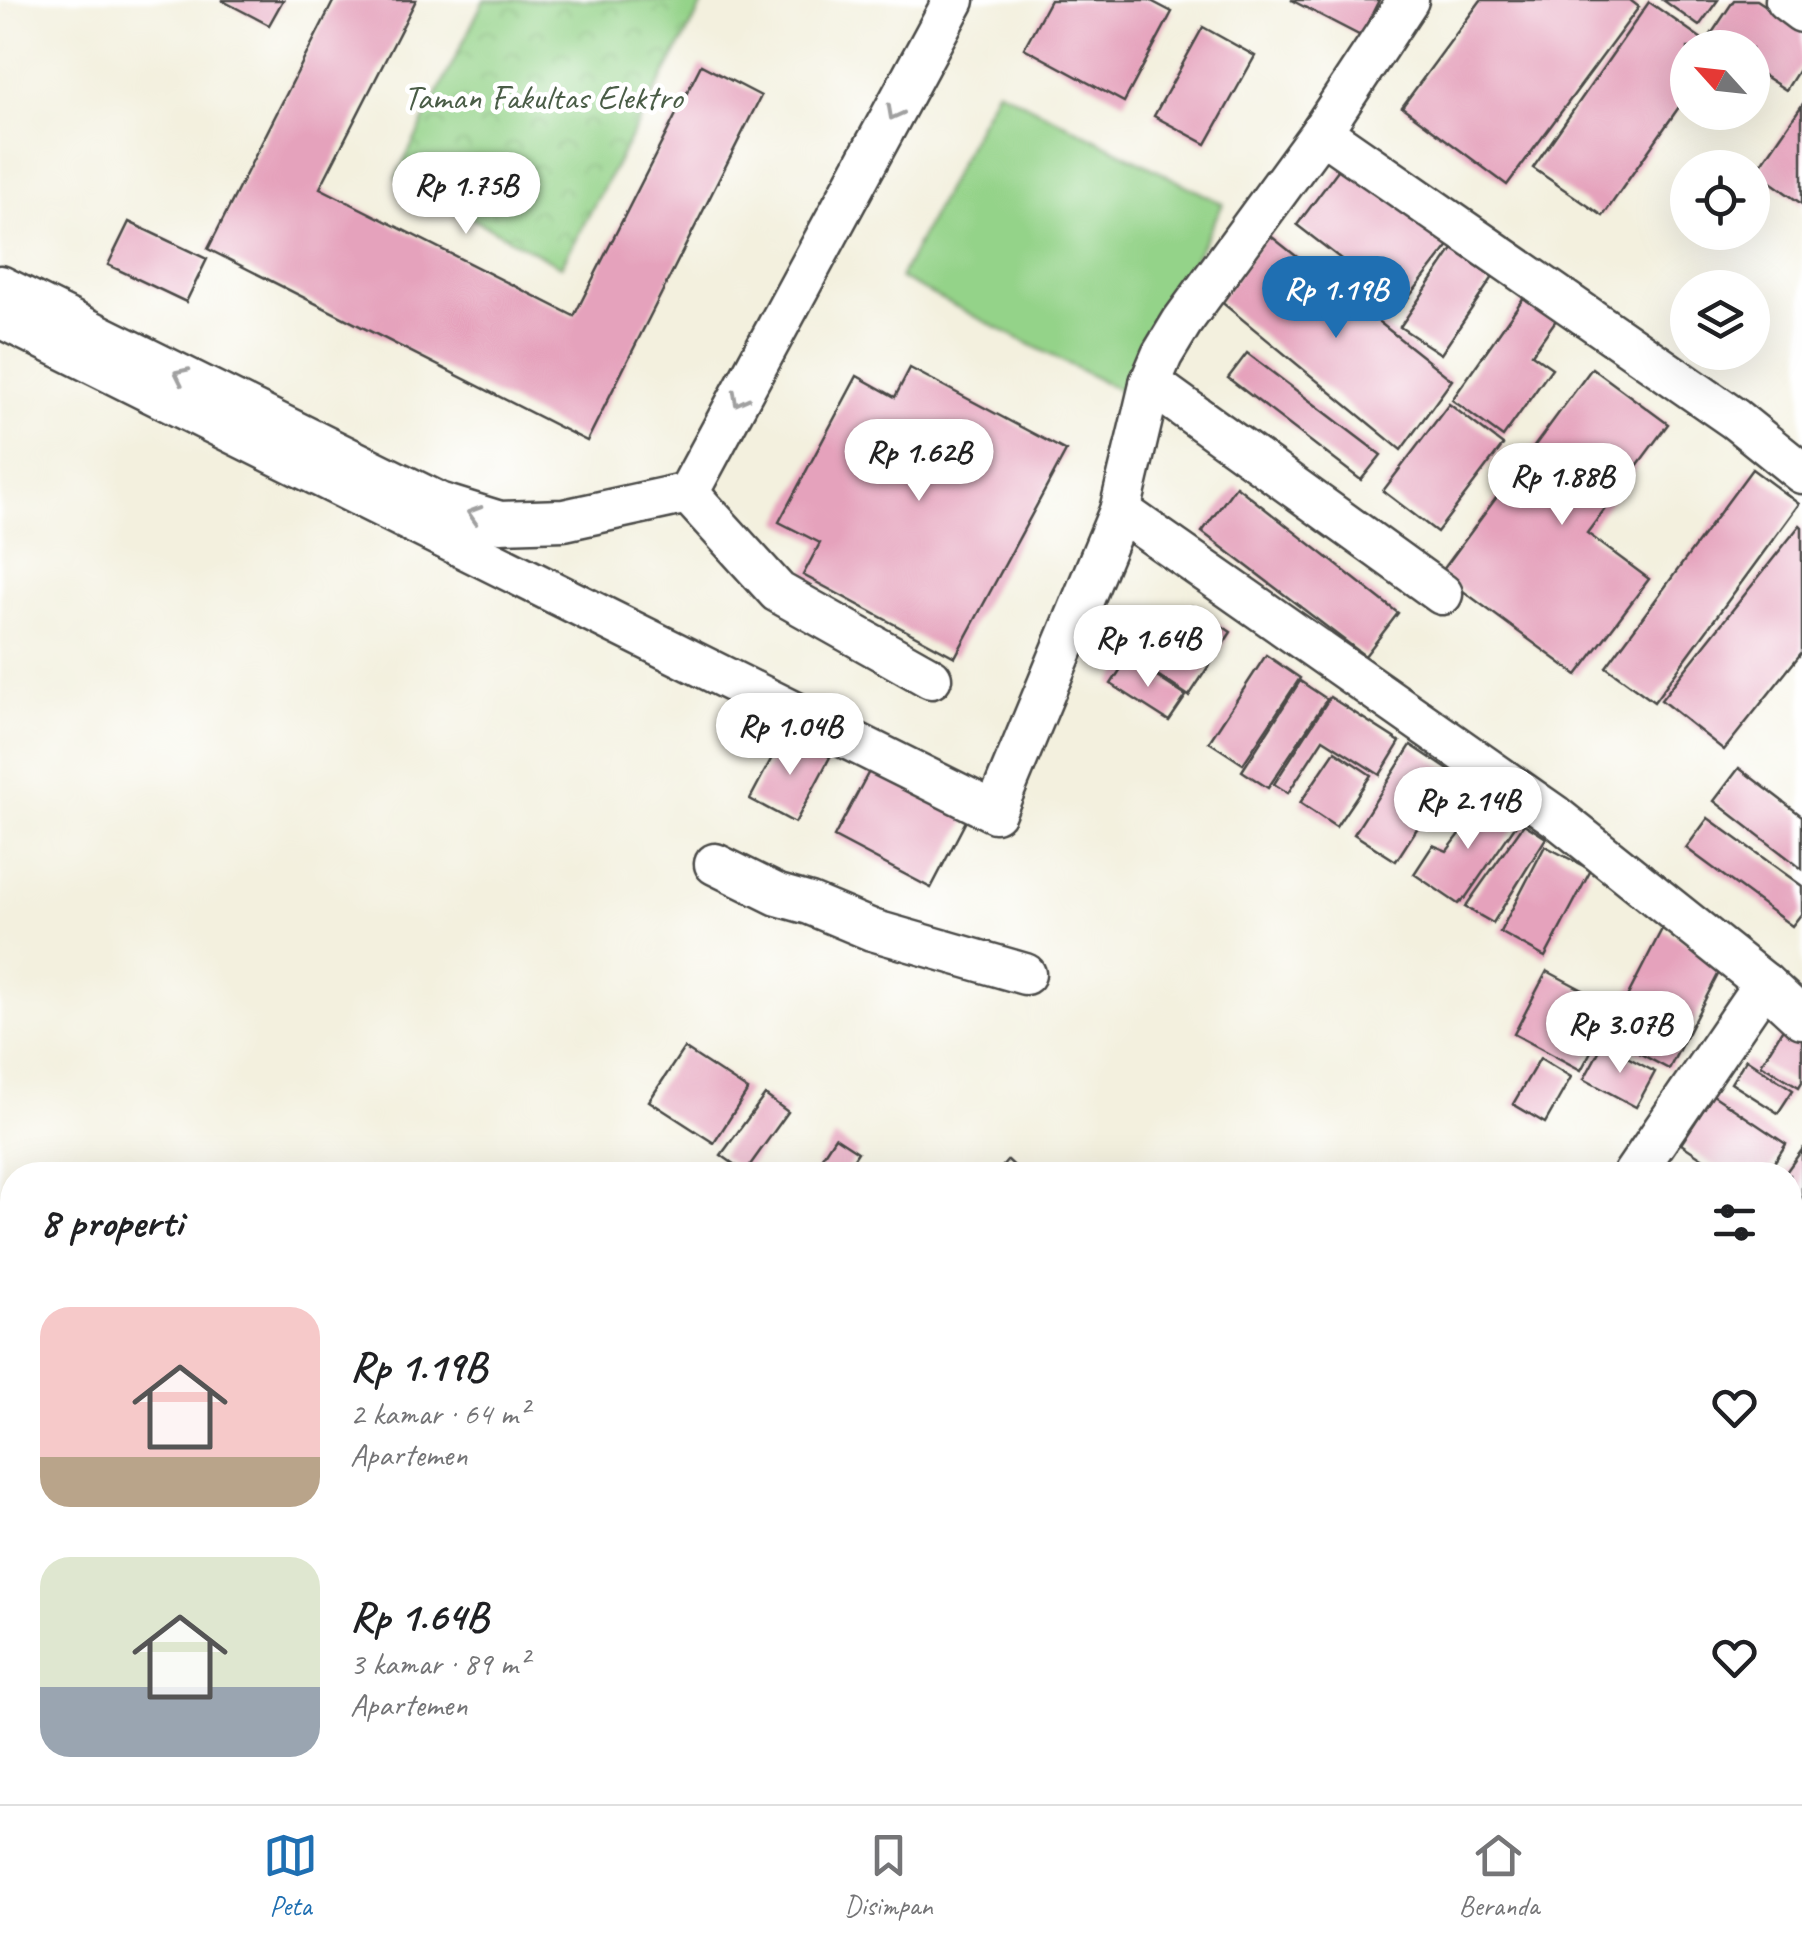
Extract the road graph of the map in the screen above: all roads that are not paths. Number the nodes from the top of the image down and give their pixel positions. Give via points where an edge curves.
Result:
1 (954, 0) edge
2 (1408, 0) edge
3 (1786, 0) edge
4 (1802, 12) edge
5 (1321, 132) junction
6 (0, 286) edge
7 (0, 317) edge
8 (1150, 383) junction
9 (1802, 473) edge
10 (688, 493) junction
11 (1120, 511) junction
12 (1442, 594) dead end
13 (931, 678) dead end
14 (715, 864) dead end
15 (1025, 974) dead end
16 (1764, 983) junction
17 (1802, 1018) edge
18 (1642, 1162) edge

1 -> 10 street
2 - 5 street
3 - 4 street
5 - 8 street via 1182,322
5 - 9 street via 1735,419
10 -> 6 street via 564,520 500,522 439,503
7 - 11 street via 995,812
8 - 11 street
8 - 12 street
10 - 13 street via 778,592
11 - 16 street via 1555,816
14 - 15 street via 872,930
16 - 17 street
16 - 18 street

